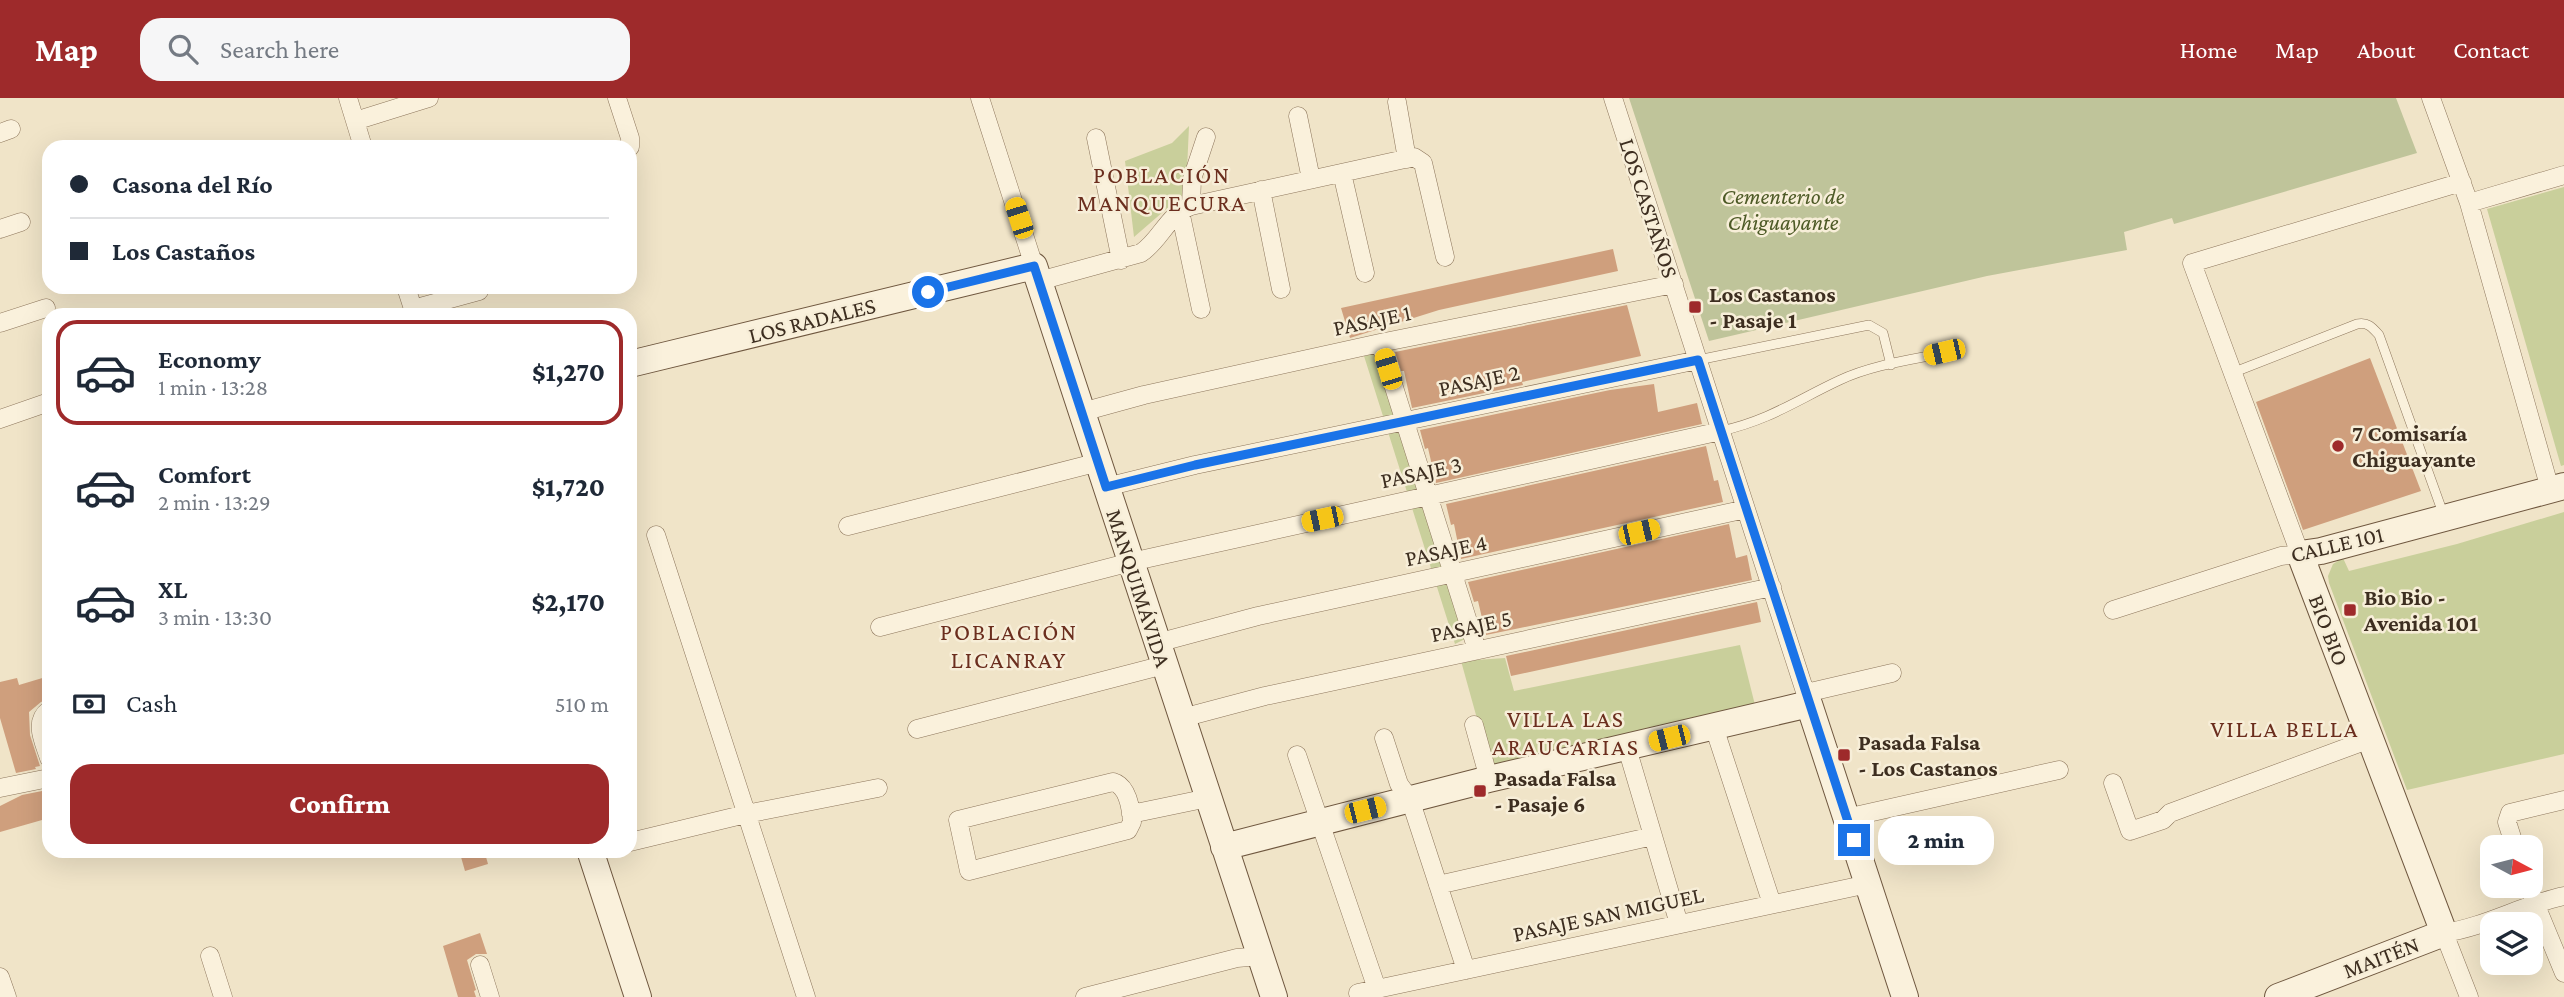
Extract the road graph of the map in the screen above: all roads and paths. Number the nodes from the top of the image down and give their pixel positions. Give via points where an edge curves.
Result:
1 (348, 98) edge
2 (429, 98) edge
3 (617, 98) edge
4 (980, 98) edge
5 (1613, 98) edge
6 (2431, 98) edge
7 (1397, 102) dead end
8 (1298, 116) dead end
9 (355, 121) junction
10 (1206, 137) dead end
11 (1096, 138) dead end
12 (361, 140) edge
13 (630, 140) edge
14 (1413, 159) junction
15 (1342, 173) junction
16 (2564, 175) edge
17 (1311, 179) junction
18 (2462, 182) junction
19 (1261, 190) junction
20 (2469, 203) junction
21 (1185, 208) junction
22 (21, 222) dead end
23 (0, 229) edge
24 (1446, 257) dead end
25 (1121, 260) junction
26 (1037, 273) junction
27 (1365, 273) dead end
28 (1674, 284) junction
29 (1281, 289) dead end
30 (469, 294) edge
31 (426, 308) edge
32 (42, 309) edge
33 (1201, 309) dead end
34 (0, 323) edge
35 (1380, 343) junction
36 (1944, 352) dead end
37 (1698, 360) junction
38 (637, 362) edge
39 (1891, 365) junction
40 (2232, 373) junction
41 (42, 404) edge
42 (1082, 412) junction
43 (0, 419) edge
44 (1404, 420) junction
45 (1721, 431) junction
46 (1102, 475) junction
47 (2557, 488) edge
48 (1428, 496) junction
49 (1746, 509) junction
50 (2445, 517) junction
51 (848, 526) dead end
52 (656, 535) dead end
53 (2300, 554) junction
54 (1131, 562) junction
55 (1452, 573) junction
56 (1772, 587) junction
57 (2113, 611) dead end
58 (880, 627) dead end
59 (1477, 650) junction
60 (1161, 654) junction
61 (1892, 673) dead end
62 (1808, 698) junction
63 (42, 715) edge
64 (1182, 718) junction
65 (1475, 725) dead end
66 (1714, 727) junction
67 (917, 729) dead end
68 (42, 734) edge
69 (1384, 738) dead end
70 (2370, 739) junction
71 (1627, 748) junction
72 (1297, 755) dead end
73 (2059, 770) dead end
74 (42, 779) edge
75 (1489, 779) junction
76 (2113, 783) dead end
77 (0, 788) edge
78 (878, 788) dead end
79 (1208, 798) junction
80 (1410, 799) junction
81 (2564, 800) edge
82 (746, 814) junction
83 (1131, 814) junction
84 (1846, 818) junction
85 (1320, 821) junction
86 (2511, 835) edge
87 (1653, 836) junction
88 (637, 840) edge
89 (1224, 846) junction
90 (594, 858) edge
91 (1868, 884) junction
92 (1438, 885) junction
93 (2543, 895) edge
94 (2564, 896) edge
95 (2523, 898) edge
96 (2533, 898) edge
97 (1772, 904) junction
98 (1679, 924) junction
99 (2444, 933) junction
100 (210, 956) dead end
101 (1261, 956) junction
102 (480, 965) dead end
103 (1466, 970) junction
104 (2564, 973) edge
105 (0, 977) edge
106 (1377, 989) junction
107 (1358, 993) dead end
108 (7, 997) edge
109 (223, 997) edge
110 (490, 997) edge
111 (638, 997) edge
112 (806, 997) edge
113 (1085, 997) edge
114 (1274, 997) edge
115 (1905, 997) edge
116 (2278, 997) edge
117 (2469, 997) edge

1 - 9 street
2 - 9 street
3 - 13 street
4 - 26 street, MANQUIMÁVIDA
5 - 28 street, LOS CASTAÑOS
6 - 18 street
7 - 14 street
8 - 17 street
9 - 12 street
10 - 21 street
11 - 25 street
14 - 15 street
14 - 24 street via 1423,163
15 - 17 street
15 - 27 street
16 - 20 street
17 - 19 street
18 - 20 street
18 - 40 street, BIO BIO via 2192,262
19 - 21 street
19 - 29 street
20 - 47 street
21 - 25 street via 1147,250
21 - 33 street
22 - 23 street
25 - 26 street
26 - 38 street, LOS RADALES
26 - 42 street, MANQUIMÁVIDA
28 - 35 street, PASAJE 1
28 - 37 street, LOS CASTAÑOS
30 - 31 street
32 - 34 street
35 - 42 street, PASAJE 1
35 - 44 street
36 - 39 lane
37 - 39 lane via 1869,325 1883,333
37 - 44 street, PASAJE 2
37 - 45 street, LOS CASTAÑOS
39 - 45 lane via 1863,370 1758,422
40 - 50 lane via 2357,324 2371,326 2379,335
40 - 53 street, BIO BIO
41 - 43 street
42 - 46 street, MANQUIMÁVIDA
44 - 46 street, PASAJE 2 via 1195,465
44 - 48 street
45 - 48 street, PASAJE 3
45 - 49 street, LOS CASTAÑOS
46 - 51 street
46 - 54 street, MANQUIMÁVIDA
47 - 50 street, CALLE 101
48 - 54 street, PASAJE 3
48 - 55 street
49 - 55 street, PASAJE 4
49 - 56 street, LOS CASTAÑOS
50 - 53 street, CALLE 101
52 - 82 street
53 - 57 street, CALLE 101 via 2281,556
53 - 70 street, BIO BIO
54 - 58 street
54 - 60 street, MANQUIMÁVIDA
55 - 59 street
55 - 60 street, PASAJE 4 via 1258,616
56 - 59 street, PASAJE 5
56 - 62 street, LOS CASTAÑOS
59 - 64 street, PASAJE 5
60 - 64 street, MANQUIMÁVIDA
60 - 67 street
61 - 62 street
62 - 66 street
62 - 84 street, LOS CASTAÑOS
63 - 68 street
64 - 79 street, MANQUIMÁVIDA
65 - 75 street
66 - 71 street
66 - 97 street
69 - 80 street via 1399,784
70 - 76 street via 2130,831
70 - 99 street, BIO BIO
71 - 75 street
71 - 87 street
72 - 85 street
73 - 84 street
74 - 77 street
75 - 80 street
78 - 82 street
79 - 83 street
79 - 89 street, MANQUIMÁVIDA
80 - 85 street
80 - 92 street
81 - 86 street via 2510,813
82 - 88 street
82 - 112 street
83 - 83 street via 1124,789 1113,782 958,820 969,871 1125,831 1131,827
84 - 91 street, LOS CASTAÑOS
85 - 89 street
85 - 106 street
87 - 92 street
87 - 98 street
89 - 101 street, MANQUIMÁVIDA
90 - 111 street
91 - 97 street, PASAJE SAN MIGUEL
91 - 115 street, LOS CASTAÑOS
92 - 103 street
93 - 94 street
95 - 99 street via 2463,930
96 - 104 street
97 - 98 street, PASAJE SAN MIGUEL
98 - 103 street, PASAJE SAN MIGUEL
99 - 116 street, MAITÉN
99 - 117 street, BIO BIO
100 - 109 street
101 - 113 street
101 - 114 street, MANQUIMÁVIDA
102 - 110 street
103 - 106 street, PASAJE SAN MIGUEL
105 - 108 street
106 - 107 street, PASAJE SAN MIGUEL

